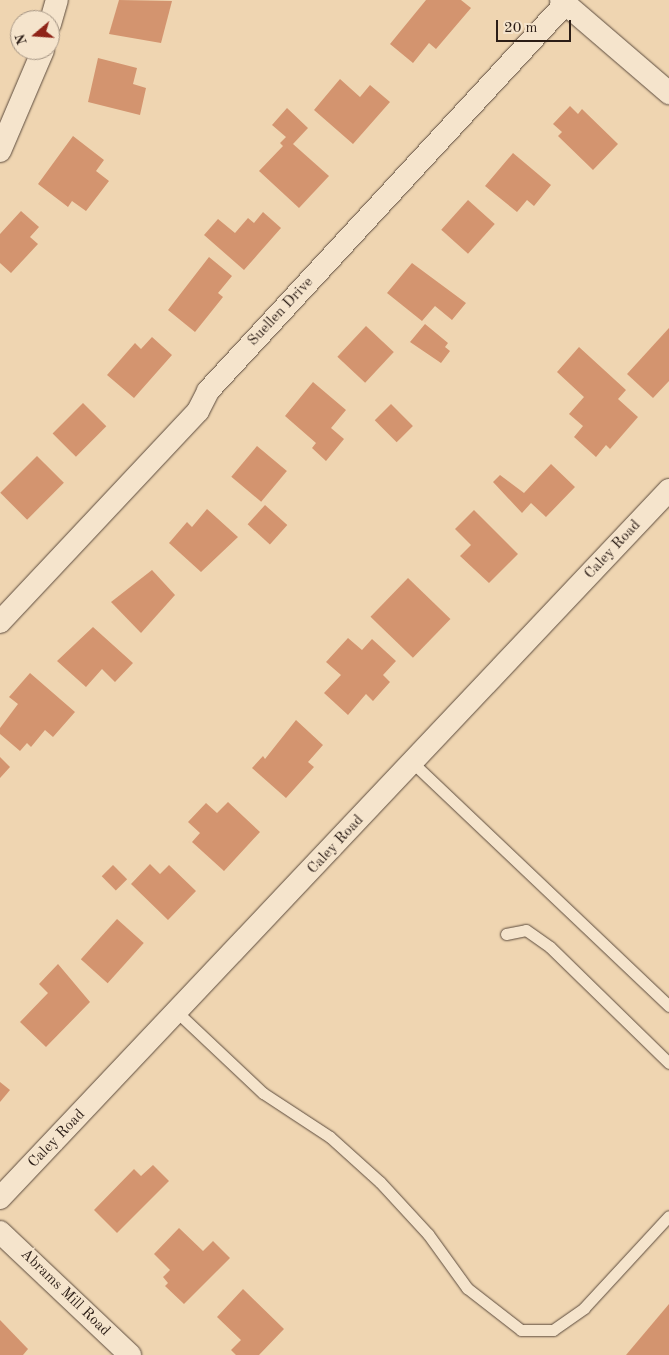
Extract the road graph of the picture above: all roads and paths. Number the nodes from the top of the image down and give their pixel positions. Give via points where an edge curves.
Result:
1 (563, 2) edge
2 (39, 60) edge
3 (669, 93) edge
4 (0, 152) edge
5 (669, 490) edge
6 (0, 622) edge
7 (413, 762) junction
8 (506, 934) dead end
9 (669, 1006) edge
10 (178, 1013) junction
11 (669, 1063) edge
12 (0, 1198) edge
13 (669, 1216) edge
14 (0, 1232) edge
15 (130, 1355) edge

1 - 3 street
1 - 6 street, Suellen Drive via 208,391 198,412
2 - 4 street
5 - 7 street, Caley Road
7 - 9 lane
7 - 10 street, Caley Road
8 - 11 lane via 526,930 550,947
10 - 12 street, Caley Road
10 - 13 lane via 263,1093 330,1137 380,1182 428,1234 467,1288 520,1330 554,1330 584,1308
14 - 15 street, Abrams Mill Road

